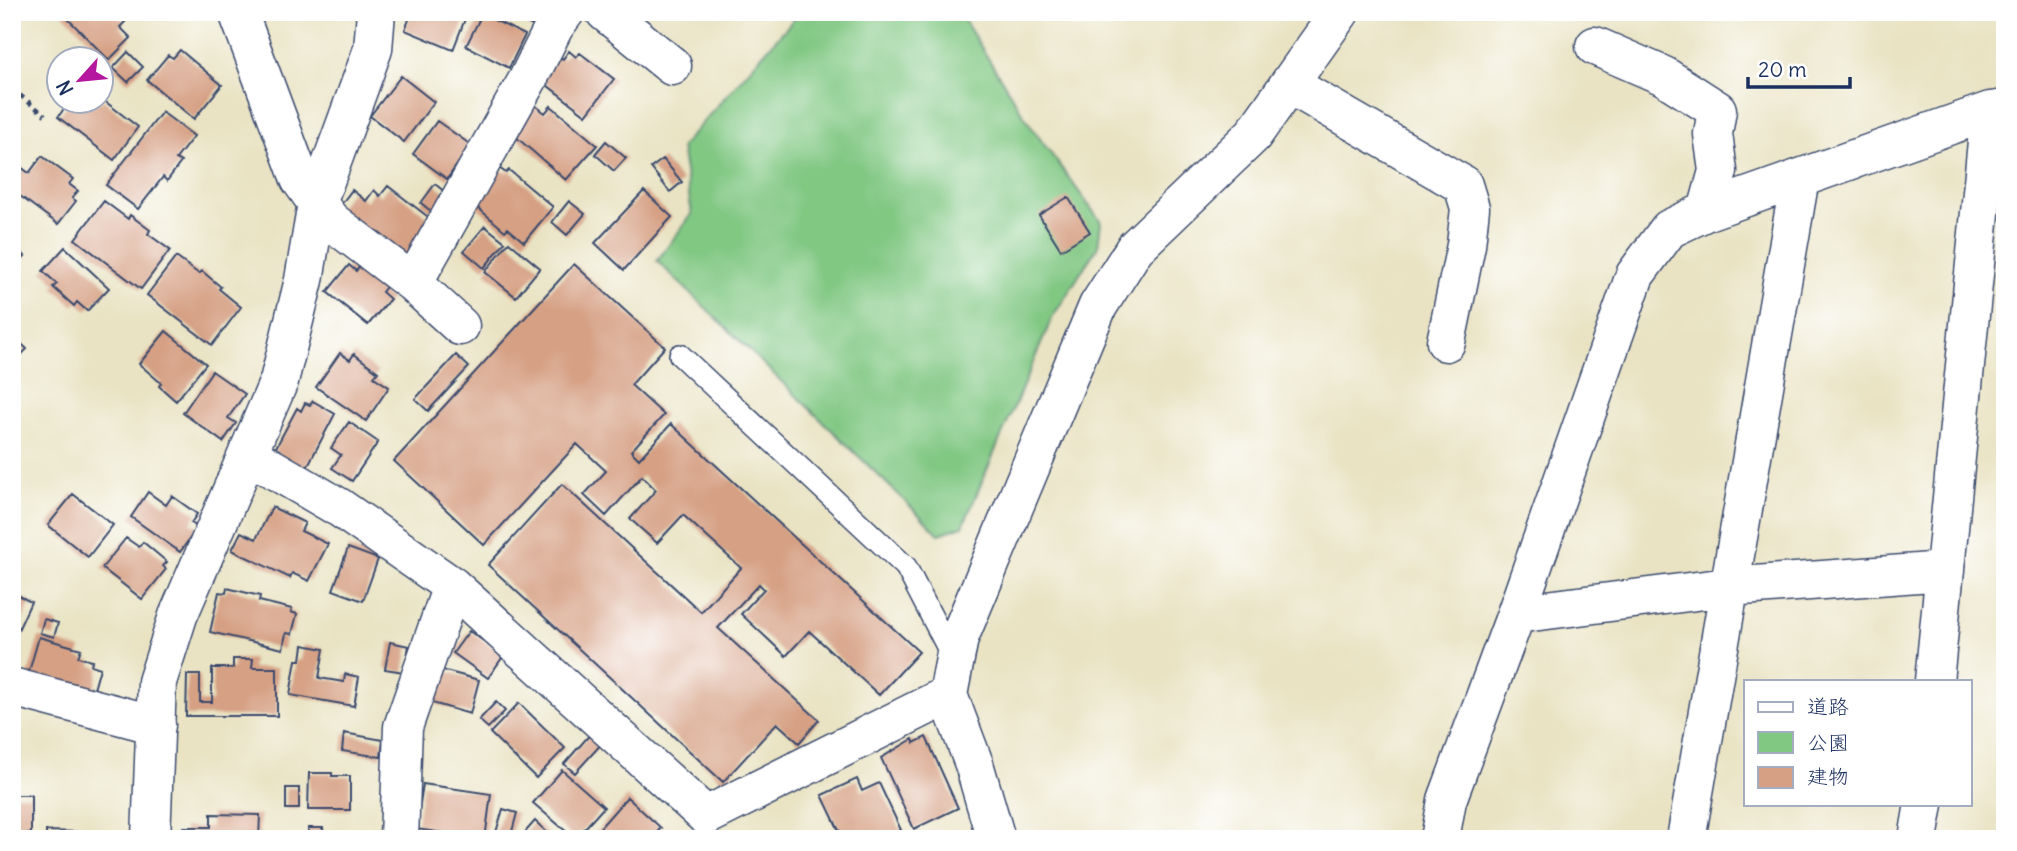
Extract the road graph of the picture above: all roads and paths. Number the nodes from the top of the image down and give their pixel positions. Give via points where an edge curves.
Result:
1 (238, 12) edge
2 (376, 12) edge
3 (565, 12) edge
4 (605, 12) edge
5 (1340, 12) edge
6 (1595, 46) dead end
7 (672, 66) dead end
8 (1289, 84) junction
9 (12, 89) edge
10 (1997, 110) edge
11 (45, 114) dead end
12 (1800, 178) junction
13 (317, 203) junction
14 (1707, 211) junction
15 (413, 283) junction
16 (460, 326) dead end
17 (1446, 342) dead end
18 (680, 355) dead end
19 (249, 455) junction
20 (1945, 571) junction
21 (452, 586) junction
22 (1728, 587) junction
23 (1517, 614) junction
24 (951, 677) junction
25 (1934, 680) edge
26 (12, 687) edge
27 (156, 725) junction
28 (1924, 806) edge
29 (704, 827) edge
30 (151, 839) edge
31 (399, 839) edge
32 (996, 839) edge
33 (1440, 839) edge
34 (1686, 839) edge
35 (1917, 839) edge

1 - 13 street via 300,179
2 - 13 street via 373,48
3 - 15 street
4 - 7 street
5 - 8 street
6 - 14 street via 1664,76 1717,110 1713,134 1718,171
8 - 17 street via 1464,185 1470,208 1466,245
8 - 24 street via 1253,135 1135,248 1098,306 959,638
9 - 11 path
10 - 12 street
10 - 20 street
12 - 14 street
12 - 22 street
13 - 15 street via 331,220
13 - 19 street via 279,381
14 - 23 street via 1669,229 1635,275
15 - 16 street
18 - 24 lane via 906,567
19 - 21 street via 340,508
19 - 27 street via 178,616 157,682
20 - 22 street
20 - 25 street
21 - 29 street
21 - 31 street via 402,727
22 - 23 street
22 - 34 street
23 - 33 street via 1447,800
24 - 29 street
24 - 32 street
26 - 27 street
27 - 30 street
28 - 35 street

